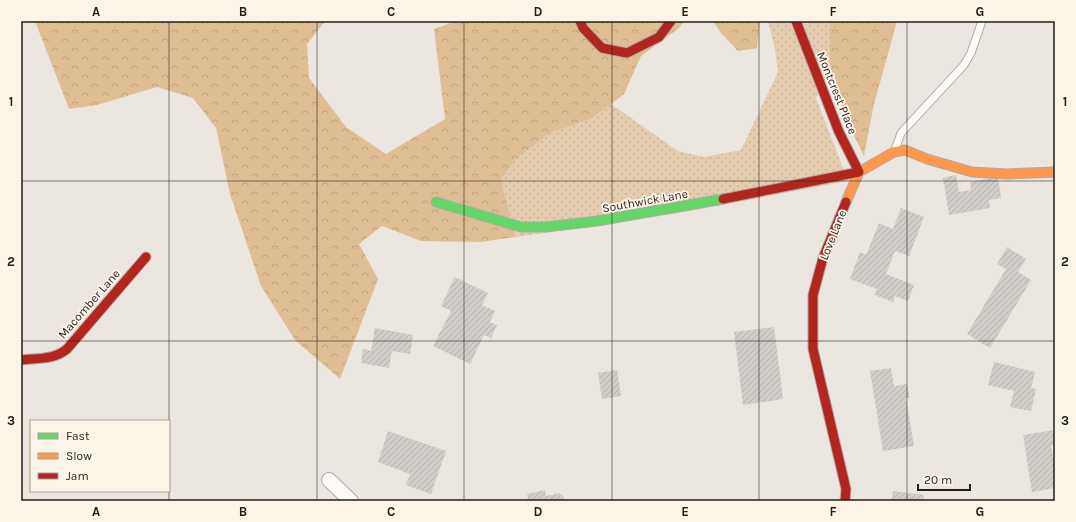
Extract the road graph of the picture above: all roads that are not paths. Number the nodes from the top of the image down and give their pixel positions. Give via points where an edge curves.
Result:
1 (580, 21) edge
2 (671, 21) edge
3 (796, 21) edge
4 (982, 21) edge
5 (894, 152) junction
6 (859, 172) junction
7 (1055, 172) edge
8 (436, 202) dead end
9 (146, 257) dead end
10 (21, 360) edge
11 (329, 480) dead end
12 (351, 501) edge
13 (845, 501) edge

1 - 2 street via 583,28 602,48 627,53 659,38
3 - 6 street, Montcrest Place via 839,132
4 - 5 lane via 964,65 901,133
5 - 6 street
5 - 7 street via 905,150 972,172
6 - 8 street, Southwick Lane via 705,203 546,227 521,227
6 - 13 street, Love Lane via 823,258 813,295 813,349 846,489
9 - 10 street, Macomber Lane via 61,354
11 - 12 street

